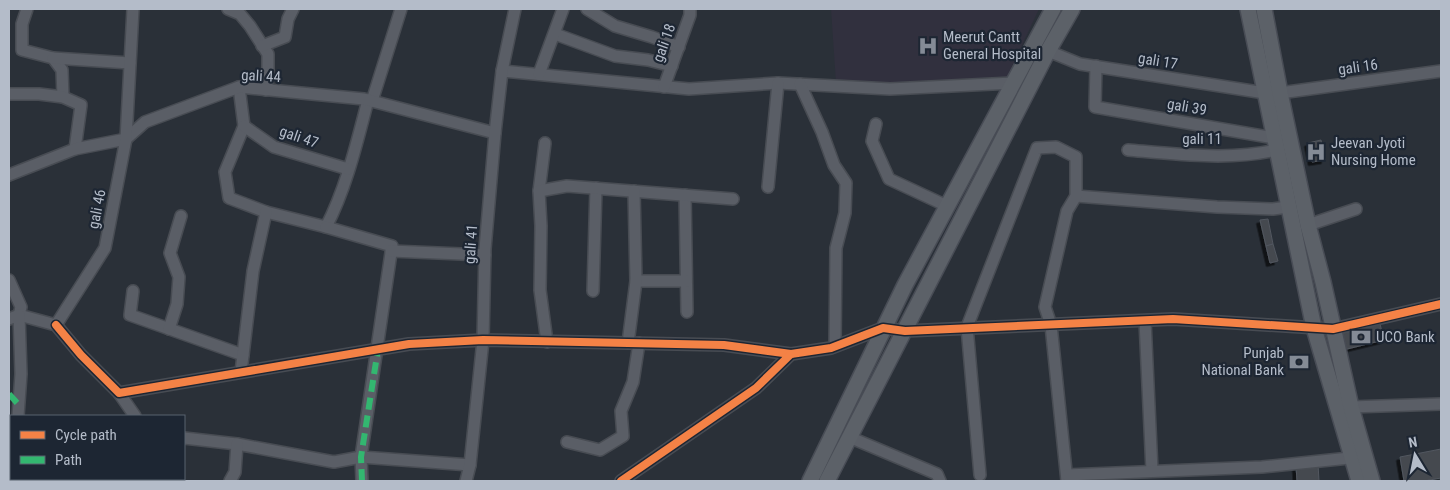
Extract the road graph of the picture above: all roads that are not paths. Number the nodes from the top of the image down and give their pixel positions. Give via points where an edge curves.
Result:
1 (27, 9) edge
2 (133, 9) edge
3 (228, 9) edge
4 (293, 9) edge
5 (400, 9) edge
6 (515, 9) edge
7 (563, 9) edge
8 (587, 9) edge
9 (690, 9) edge
10 (1053, 9) edge
11 (1072, 9) edge
12 (1248, 9) edge
13 (1264, 9) edge
14 (555, 34) junction
15 (262, 46) junction
16 (678, 47) junction
17 (1048, 51) junction
18 (53, 58) junction
19 (130, 63) junction
20 (672, 66) junction
21 (1096, 66) junction
22 (502, 70) junction
23 (1441, 71) edge
24 (539, 74) junction
25 (778, 83) junction
26 (1013, 83) junction
27 (800, 84) junction
28 (239, 87) junction
29 (664, 87) junction
30 (266, 90) junction
31 (1272, 93) junction
32 (9, 94) edge
33 (63, 96) junction
34 (370, 101) junction
35 (876, 124) dead end
36 (244, 126) junction
37 (495, 133) junction
38 (126, 139) junction
39 (544, 143) dead end
40 (1275, 144) junction
41 (75, 149) junction
42 (1128, 150) dead end
43 (348, 169) junction
44 (9, 174) edge
45 (768, 187) dead end
46 (596, 188) junction
47 (539, 191) junction
48 (634, 191) junction
49 (685, 195) junction
50 (1076, 196) junction
51 (733, 199) dead end
52 (947, 206) junction
53 (1288, 207) junction
54 (1356, 209) dead end
55 (266, 212) junction
56 (181, 216) dead end
57 (1308, 225) junction
58 (326, 227) junction
59 (391, 250) junction
60 (485, 255) junction
61 (9, 280) edge
62 (636, 281) junction
63 (686, 281) junction
64 (133, 291) dead end
65 (593, 291) dead end
66 (1441, 304) edge
67 (687, 312) dead end
68 (14, 317) edge
69 (1145, 320) junction
70 (56, 325) junction
71 (1051, 325) junction
72 (967, 327) junction
73 (883, 328) junction
74 (1314, 328) junction
75 (169, 329) junction
76 (1333, 329) junction
77 (905, 330) junction
78 (483, 340) junction
79 (547, 342) junction
80 (633, 343) junction
81 (835, 346) junction
82 (378, 349) junction
83 (791, 354) junction
84 (243, 356) junction
85 (242, 372) junction
86 (119, 393) junction
87 (9, 394) edge
88 (1441, 404) edge
89 (1351, 408) junction
90 (19, 411) edge
91 (135, 415) edge
92 (849, 436) junction
93 (185, 438) edge
94 (567, 442) dead end
95 (237, 444) junction
96 (361, 457) junction
97 (1358, 457) junction
98 (470, 465) junction
99 (1152, 472) junction
100 (980, 475) dead end
101 (1067, 478) edge
102 (230, 481) edge
103 (362, 481) edge
104 (466, 481) edge
105 (621, 481) edge
106 (810, 481) edge
107 (827, 481) edge
108 (940, 481) edge
109 (1359, 481) edge
110 (1372, 481) edge

1 - 18 street via 22,24 22,50
2 - 19 street, gali 46
3 - 15 street via 240,14
4 - 15 street via 285,38
5 - 34 street
6 - 22 street, gali 41
7 - 14 street
8 - 16 street via 615,26
9 - 16 street, gali 18
10 - 26 main road
11 - 17 main road
12 - 31 main road
13 - 31 main road
14 - 20 street via 615,56
14 - 24 street
15 - 30 street via 268,54
16 - 20 street, gali 18
17 - 21 street, gali 17 via 1080,64
17 - 77 main road
18 - 19 street
18 - 33 street via 62,70
19 - 38 street, gali 46
20 - 29 street, gali 18
21 - 31 street, gali 17
21 - 40 street, gali 39 via 1095,107
22 - 24 street
22 - 37 street, gali 41
23 - 31 street, gali 16
24 - 29 street
25 - 27 street
25 - 29 street via 689,89
25 - 45 street
26 - 27 street via 890,89
26 - 52 main road
27 - 81 street via 834,165 846,183 846,213 836,248
28 - 30 street, gali 44
28 - 36 street
28 - 38 street, gali 44 via 145,122
30 - 34 street, gali 44
31 - 40 main road
31 - 57 main road
32 - 33 street
33 - 41 street via 81,105
34 - 37 street, gali 44
34 - 43 street
35 - 52 street via 872,142 889,179
36 - 43 street, gali 47 via 274,147
36 - 55 street via 225,172 229,198
37 - 60 street, gali 41
38 - 41 street
38 - 70 street, gali 46 via 105,248
39 - 47 street
40 - 42 street, gali 11 via 1256,154 1184,155
40 - 53 main road
41 - 44 street
43 - 58 street
46 - 47 street via 567,186
46 - 48 street
46 - 65 street
47 - 79 street via 540,290
48 - 49 street
48 - 62 street
49 - 51 street
49 - 63 street
50 - 53 street via 1217,207
50 - 71 street via 1067,211 1045,306
50 - 72 street via 1076,157 1056,147 1037,148
52 - 73 main road
53 - 74 main road
54 - 57 street
55 - 58 street
55 - 84 street via 253,271
56 - 75 street via 170,253 179,277 177,304
57 - 76 main road
58 - 59 street via 392,246
59 - 60 street
59 - 82 street
60 - 78 street, gali 41
61 - 68 street via 21,307
62 - 63 street
62 - 80 street
63 - 67 street
64 - 75 street via 130,315
66 - 76 street
68 - 70 street
68 - 90 street via 21,374
69 - 71 street
69 - 74 street
69 - 99 street
70 - 86 street
71 - 72 street
71 - 101 street
72 - 77 street
72 - 100 street
73 - 77 street
73 - 81 street
73 - 106 main road
74 - 76 street
74 - 97 main road
75 - 84 street
76 - 89 main road
77 - 92 main road
78 - 79 street
78 - 82 street
78 - 98 street, gali 41
79 - 80 street
80 - 83 street via 724,345
80 - 94 street via 633,382 621,411 623,436 600,450
81 - 83 street
82 - 85 street
82 - 96 street
83 - 105 street via 756,388
84 - 85 street
85 - 86 street
86 - 91 street
87 - 90 street
88 - 89 street
89 - 97 main road
92 - 107 main road
92 - 108 street via 937,474
93 - 95 street
95 - 96 street via 334,462
95 - 102 street via 235,472
96 - 98 street
96 - 103 street
97 - 99 street via 1262,468
97 - 109 main road
97 - 110 main road
98 - 104 street, gali 41
99 - 101 street

